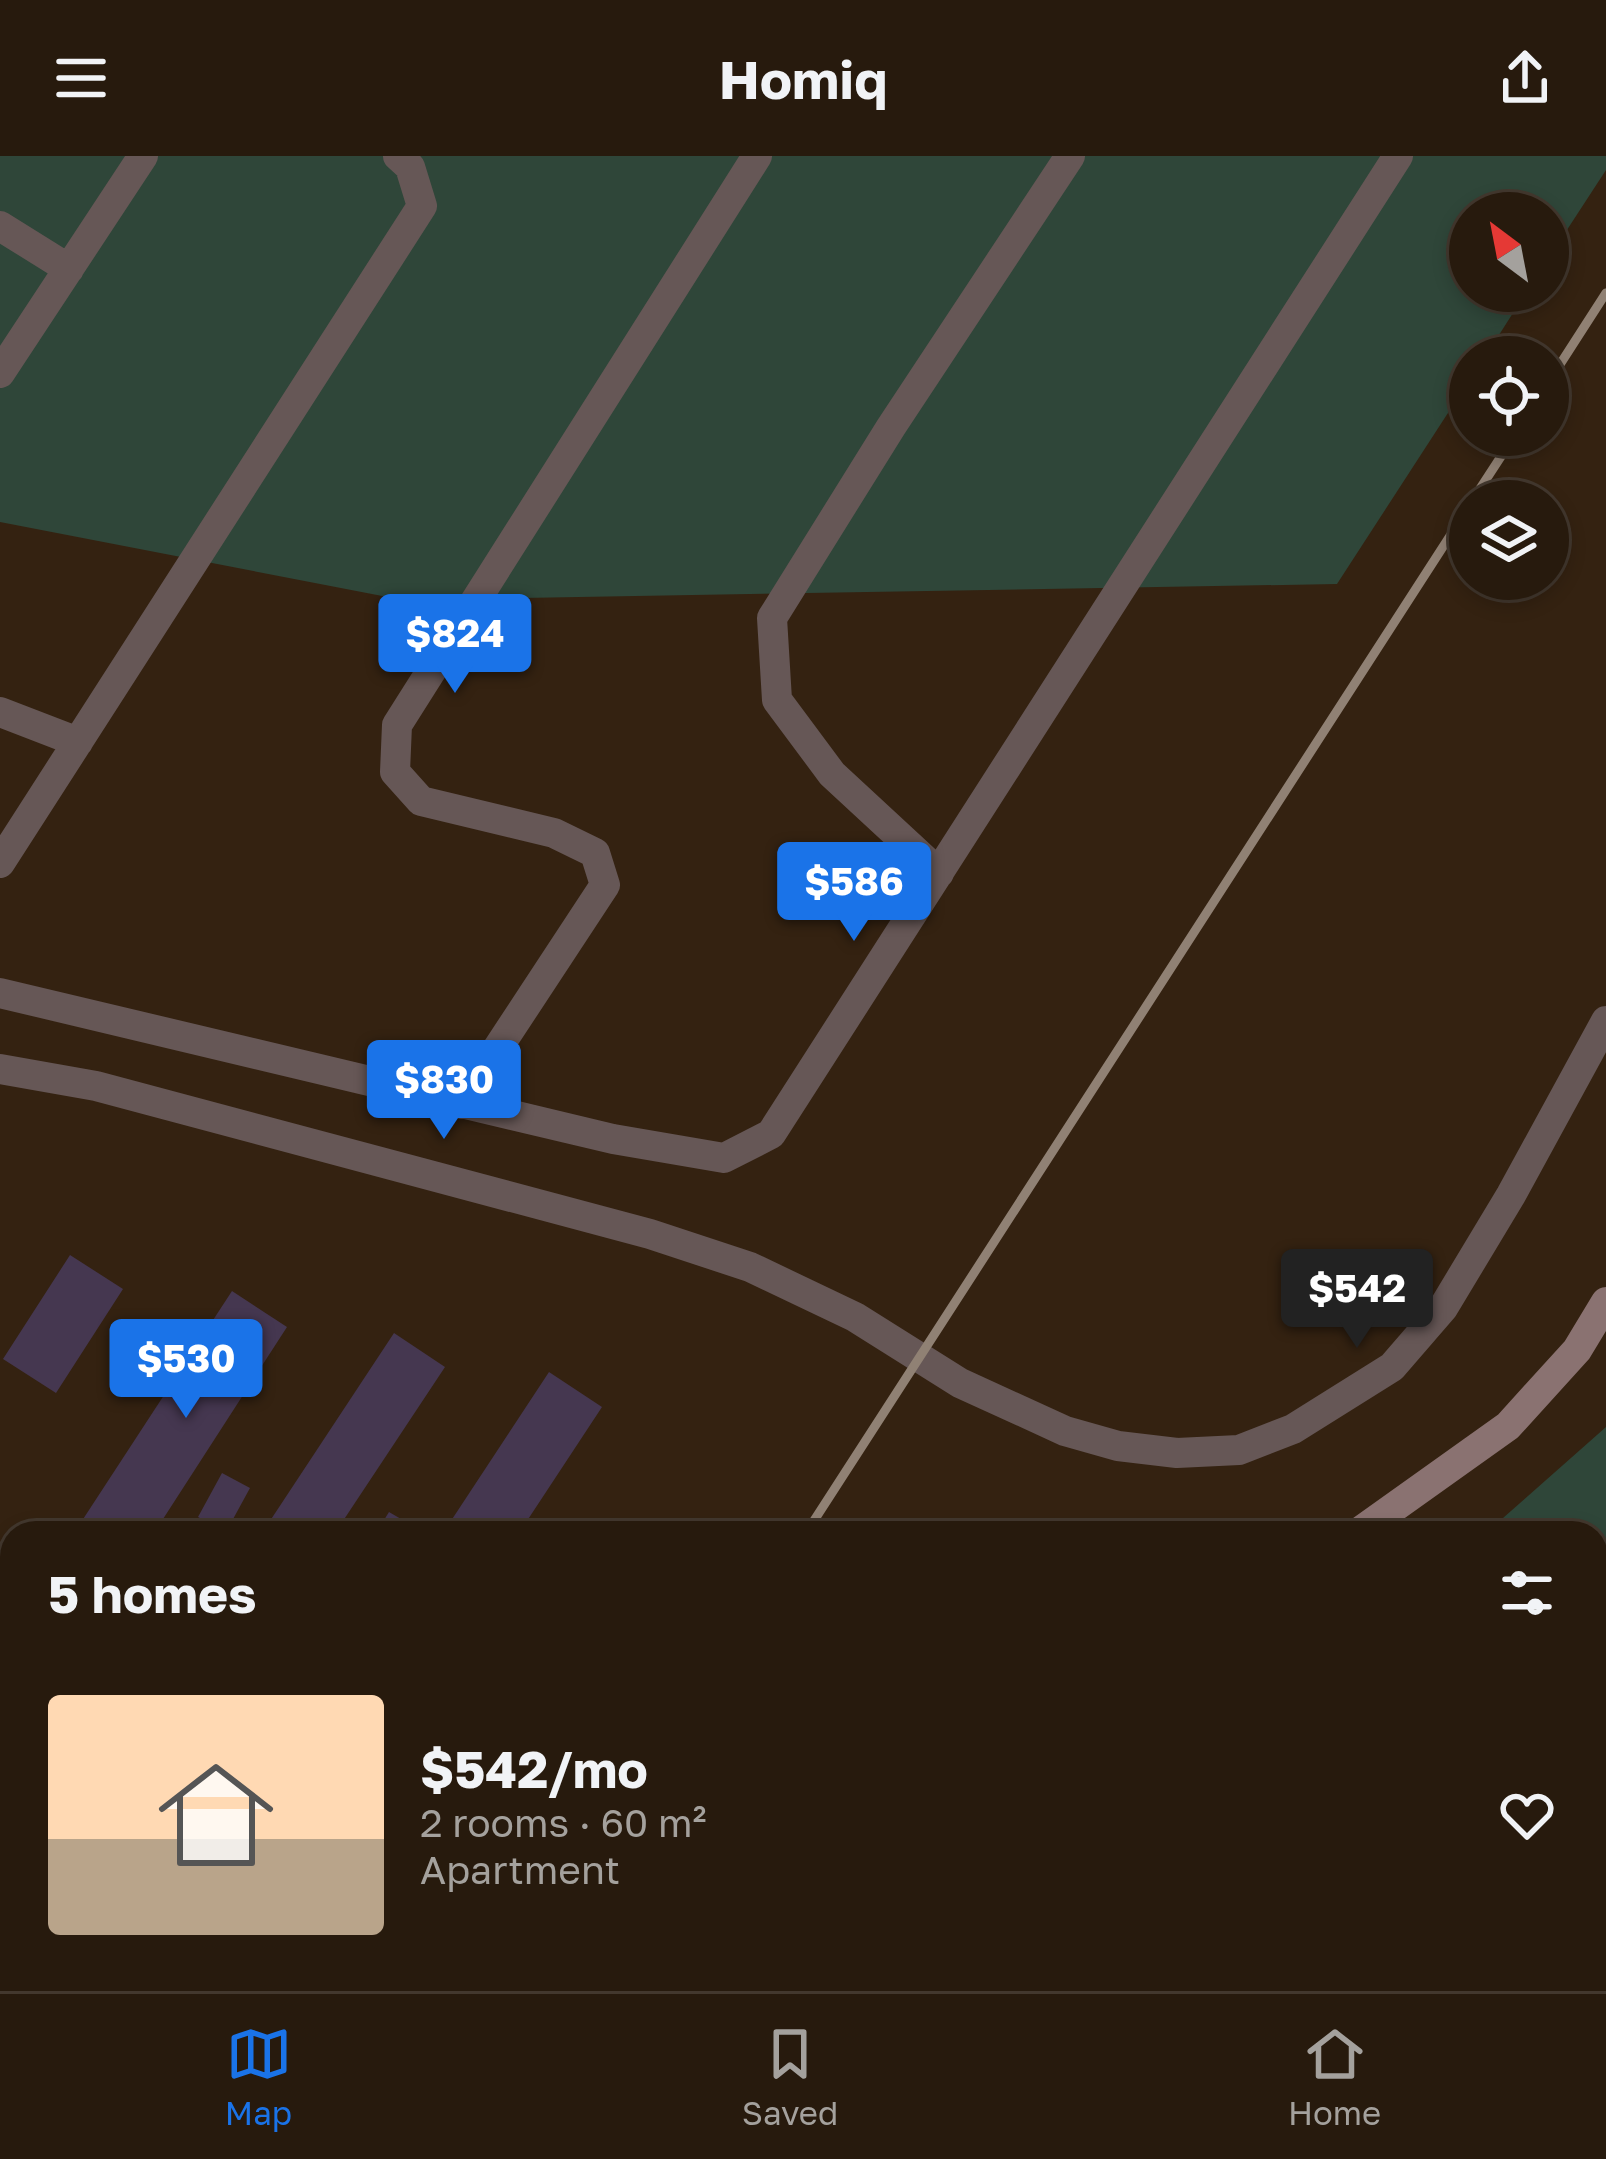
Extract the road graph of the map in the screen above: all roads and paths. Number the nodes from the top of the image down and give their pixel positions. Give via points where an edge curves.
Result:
1 (143, 156) edge
2 (398, 156) edge
3 (757, 156) edge
4 (1070, 156) edge
5 (1398, 156) edge
6 (0, 226) edge
7 (68, 269) junction
8 (0, 373) edge
9 (0, 712) edge
10 (78, 742) junction
11 (0, 862) edge
12 (939, 873) junction
13 (0, 993) edge
14 (1606, 1021) edge
15 (0, 1069) edge
16 (461, 1104) junction
17 (1606, 1302) edge
18 (1375, 1521) edge

1 - 7 street
2 - 10 street via 410,167 422,206
3 - 16 street via 397,724 395,772 421,801 554,833 595,853 605,885
4 - 12 street via 772,618 777,700 832,774
5 - 12 street
6 - 7 street
7 - 8 street
9 - 10 street
10 - 11 street
12 - 16 street via 771,1135 724,1158
13 - 16 street
14 - 15 street via 1443,1308 1392,1367 1293,1429 1239,1450 1177,1453 1065,1431 750,1267 568,1209 97,1086
17 - 18 street via 1577,1350 1508,1426

